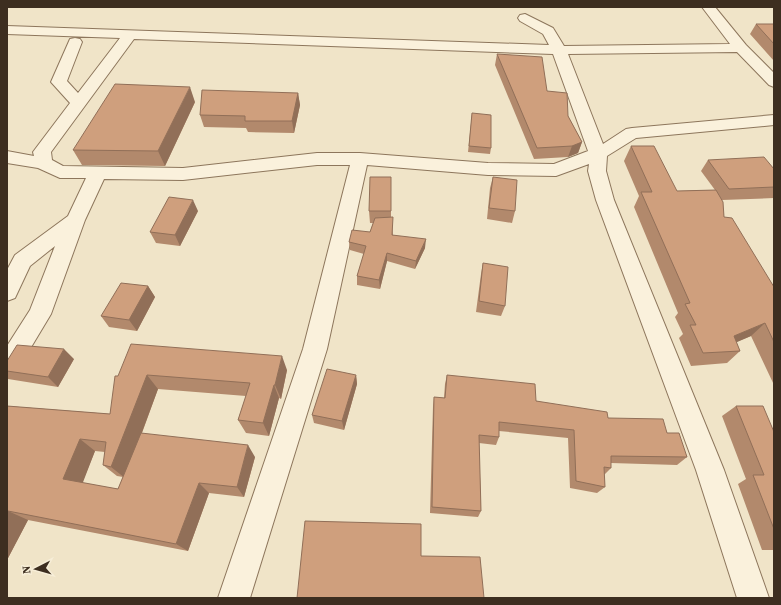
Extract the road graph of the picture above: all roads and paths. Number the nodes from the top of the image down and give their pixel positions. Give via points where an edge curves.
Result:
1 (708, 7) edge
2 (525, 18) dead end
3 (7, 30) edge
4 (130, 34) junction
5 (75, 42) dead end
6 (741, 48) junction
7 (559, 50) junction
8 (774, 82) edge
9 (79, 104) junction
10 (774, 120) edge
11 (598, 154) junction
12 (7, 158) edge
13 (360, 159) junction
14 (43, 163) junction
15 (98, 173) junction
16 (75, 220) junction
17 (7, 292) edge
18 (7, 367) edge
19 (234, 598) edge
20 (753, 598) edge

1 - 6 street
2 - 7 street via 548,32
3 - 4 street
4 - 7 street
4 - 9 street
5 - 9 street via 59,82
6 - 7 street
6 - 8 street
7 - 11 street
9 - 14 street via 42,152
10 - 11 street via 632,132
11 - 13 street via 556,170 488,170
11 - 20 street via 597,171 605,200 710,470
12 - 14 street
13 - 15 street via 317,159 184,174
13 - 19 street via 315,349
14 - 15 street via 60,172
15 - 16 street
16 - 17 street via 22,261
16 - 18 street via 40,314

